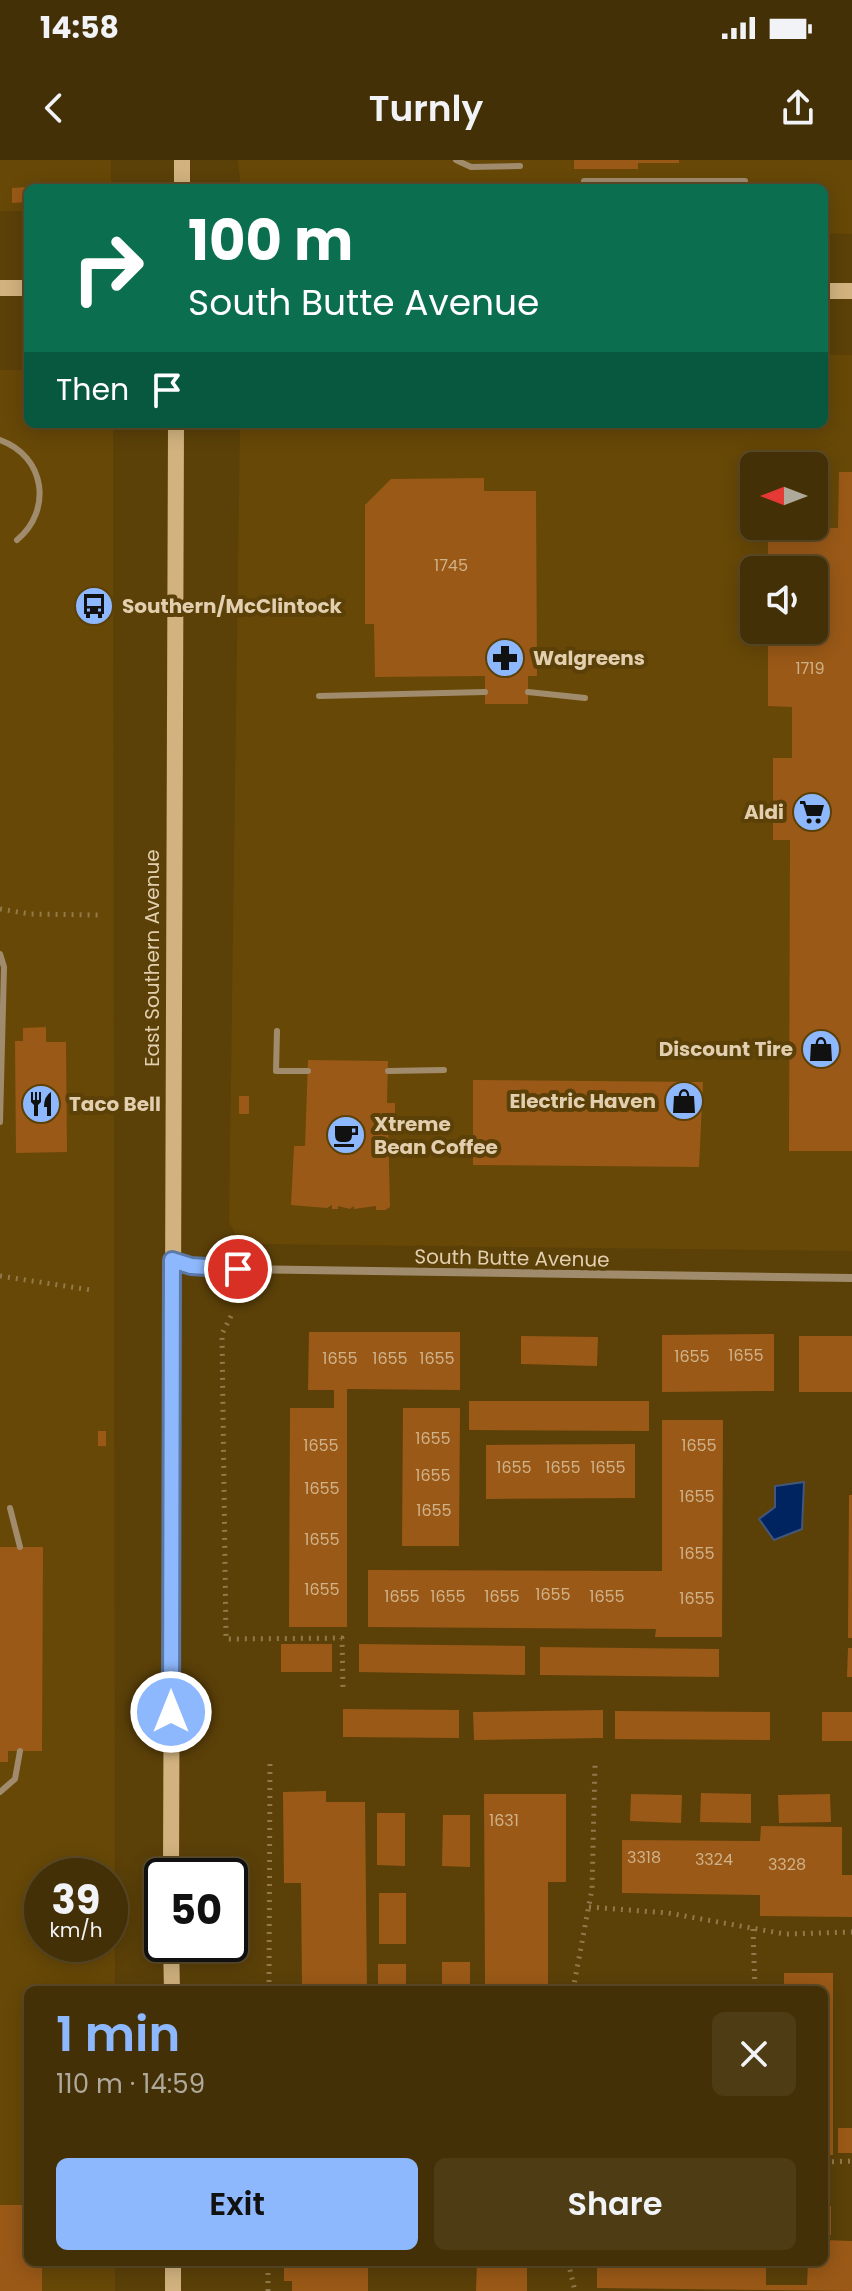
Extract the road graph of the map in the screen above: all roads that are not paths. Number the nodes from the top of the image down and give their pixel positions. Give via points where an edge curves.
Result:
1 (182, 160) edge
2 (456, 160) edge
3 (520, 166) dead end
4 (745, 181) dead end
5 (182, 184) edge
6 (584, 184) edge
7 (0, 288) edge
8 (24, 288) edge
9 (828, 291) edge
10 (852, 291) edge
11 (176, 428) edge
12 (0, 440) edge
13 (17, 540) dead end
14 (485, 692) dead end
15 (528, 692) dead end
16 (319, 696) dead end
17 (585, 698) dead end
18 (0, 954) edge
19 (277, 1031) dead end
20 (444, 1070) dead end
21 (308, 1071) dead end
22 (388, 1071) dead end
23 (0, 1122) edge
24 (172, 1260) junction
25 (852, 1278) edge
26 (10, 1508) dead end
27 (20, 1547) dead end
28 (20, 1751) dead end
29 (0, 1792) edge
30 (171, 1858) edge
31 (171, 1962) edge
32 (172, 1986) edge
33 (173, 2266) edge
34 (173, 2291) edge

1 - 5 main road
2 - 3 lane via 471,167
4 - 6 lane
7 - 8 main road
9 - 10 main road
11 - 24 main road, East Southern Avenue
12 - 13 lane via 13,445 31,464 41,491 36,518
14 - 16 lane
15 - 17 lane
18 - 23 lane
19 - 21 lane via 276,1071
20 - 22 lane
24 - 25 street, South Butte Avenue via 238,1269
24 - 30 main road, East Southern Avenue
26 - 27 lane
28 - 29 lane via 15,1779
31 - 32 main road
33 - 34 main road

